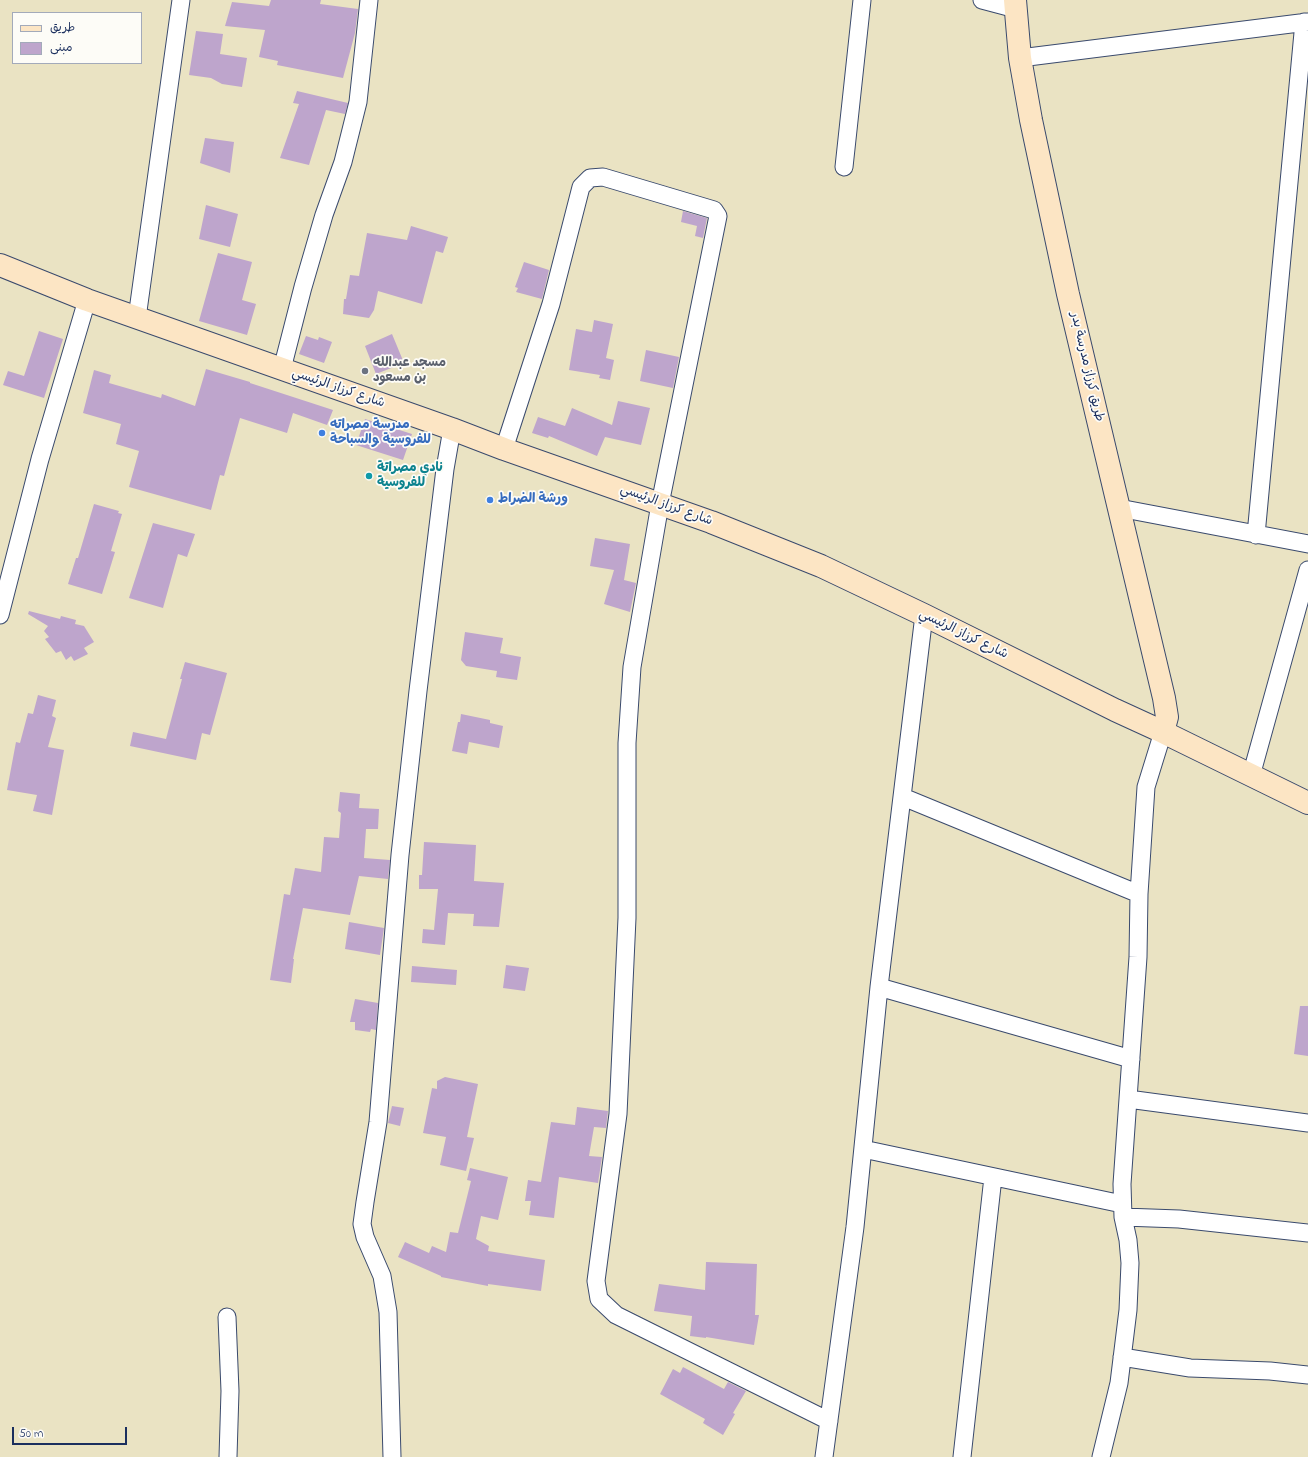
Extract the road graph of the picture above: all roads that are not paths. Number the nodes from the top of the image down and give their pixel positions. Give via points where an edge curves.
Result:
1 (181, 0) edge
2 (369, 0) edge
3 (862, 0) edge
4 (982, 0) edge
5 (1016, 4) edge
6 (1306, 22) edge
7 (1020, 58) junction
8 (844, 167) dead end
9 (0, 265) edge
10 (87, 300) junction
11 (137, 318) junction
12 (282, 370) junction
13 (452, 429) junction
14 (504, 449) junction
15 (660, 504) junction
16 (1119, 508) junction
17 (1256, 535) junction
18 (1308, 544) edge
19 (1308, 570) edge
20 (0, 615) edge
21 (924, 615) junction
22 (1163, 732) junction
23 (1251, 776) junction
24 (903, 797) junction
25 (1308, 803) edge
26 (1139, 894) junction
27 (879, 987) junction
28 (1131, 1059) junction
29 (1128, 1099) junction
30 (1308, 1123) edge
31 (863, 1148) junction
32 (993, 1177) junction
33 (1123, 1211) junction
34 (1308, 1233) edge
35 (227, 1316) dead end
36 (1122, 1357) junction
37 (1308, 1375) edge
38 (829, 1421) junction
39 (228, 1457) edge
40 (392, 1457) edge
41 (824, 1457) edge
42 (962, 1457) edge
43 (1101, 1457) edge

1 - 11 street
2 - 12 street via 358,102 343,162 303,287
3 - 8 street
4 - 5 street
5 - 7 street, طريق كرزاز مدرسة بدر
6 - 7 street
6 - 17 street
7 - 16 street, طريق كرزاز مدرسة بدر via 1068,294
9 - 10 street, شارع كرزاز الرئيسي
10 - 11 street, شارع كرزاز الرئيسي
10 - 20 street via 40,459
11 - 12 street, شارع كرزاز الرئيسي
12 - 13 street, شارع كرزاز الرئيسي
13 - 14 street, شارع كرزاز الرئيسي
13 - 40 street via 445,469 400,855 378,1122 362,1224 382,1276 388,1312
14 - 15 street, شارع كرزاز الرئيسي
14 - 15 street via 551,304 581,187 590,178 602,177 714,210 718,216 712,253
15 - 21 street, شارع كرزاز الرئيسي via 821,566
15 - 38 street via 632,674 627,742 627,918 618,1114 596,1281 599,1299 616,1315
16 - 17 street
16 - 22 street, طريق كرزاز مدرسة بدر via 1164,698 1167,717
17 - 18 street
19 - 23 street
21 - 22 street, شارع كرزاز الرئيسي
21 - 24 street
22 - 23 street, شارع كرزاز الرئيسي
22 - 26 street via 1146,787
23 - 25 street, شارع كرزاز الرئيسي
24 - 26 street
24 - 27 street
26 - 28 street via 1138,957
27 - 28 street
27 - 31 street
28 - 29 street
29 - 30 street
29 - 33 street via 1122,1184
31 - 32 street
31 - 38 street
32 - 33 street
32 - 42 street
33 - 34 street
33 - 36 street via 1130,1263
35 - 39 street via 230,1391
36 - 37 street via 1190,1368
36 - 43 street
38 - 41 street

